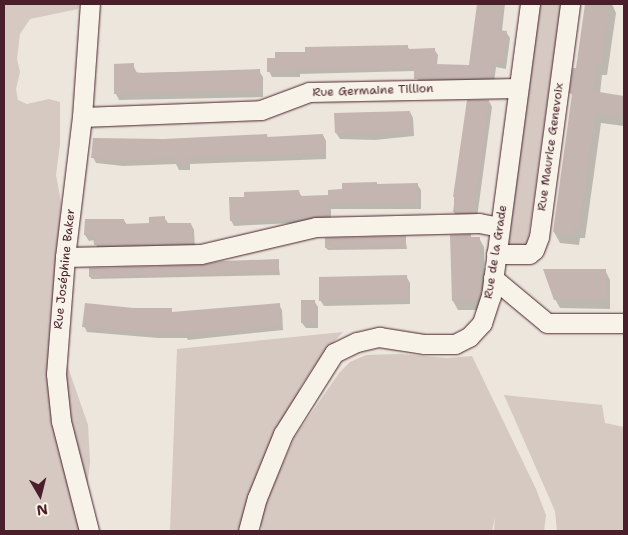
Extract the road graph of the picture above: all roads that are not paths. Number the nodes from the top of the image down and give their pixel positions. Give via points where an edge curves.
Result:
1 (90, 4) edge
2 (530, 4) edge
3 (570, 4) edge
4 (518, 88) junction
5 (82, 116) junction
6 (500, 227) junction
7 (496, 254) junction
8 (65, 257) junction
9 (493, 278) junction
10 (624, 323) edge
11 (89, 531) edge
12 (248, 531) edge

1 - 5 street, Rue Joséphine Baker
2 - 4 street, Rue de la Grade
3 - 7 street, Rue Maurice Genevoix via 539,237 529,254
4 - 5 street, Rue Germaine Tillion via 309,92 261,110
4 - 6 street, Rue de la Grade
5 - 8 street, Rue Joséphine Baker
6 - 7 street, Rue de la Grade
6 - 8 street via 479,223 316,227 201,254
7 - 9 street, Rue de la Grade
8 - 11 street, Rue Joséphine Baker via 56,374 62,421
9 - 10 street via 547,323
9 - 12 street, Rue de la Grade via 482,323 469,337 455,344 424,344 379,337 357,342 334,353 283,434 257,498

